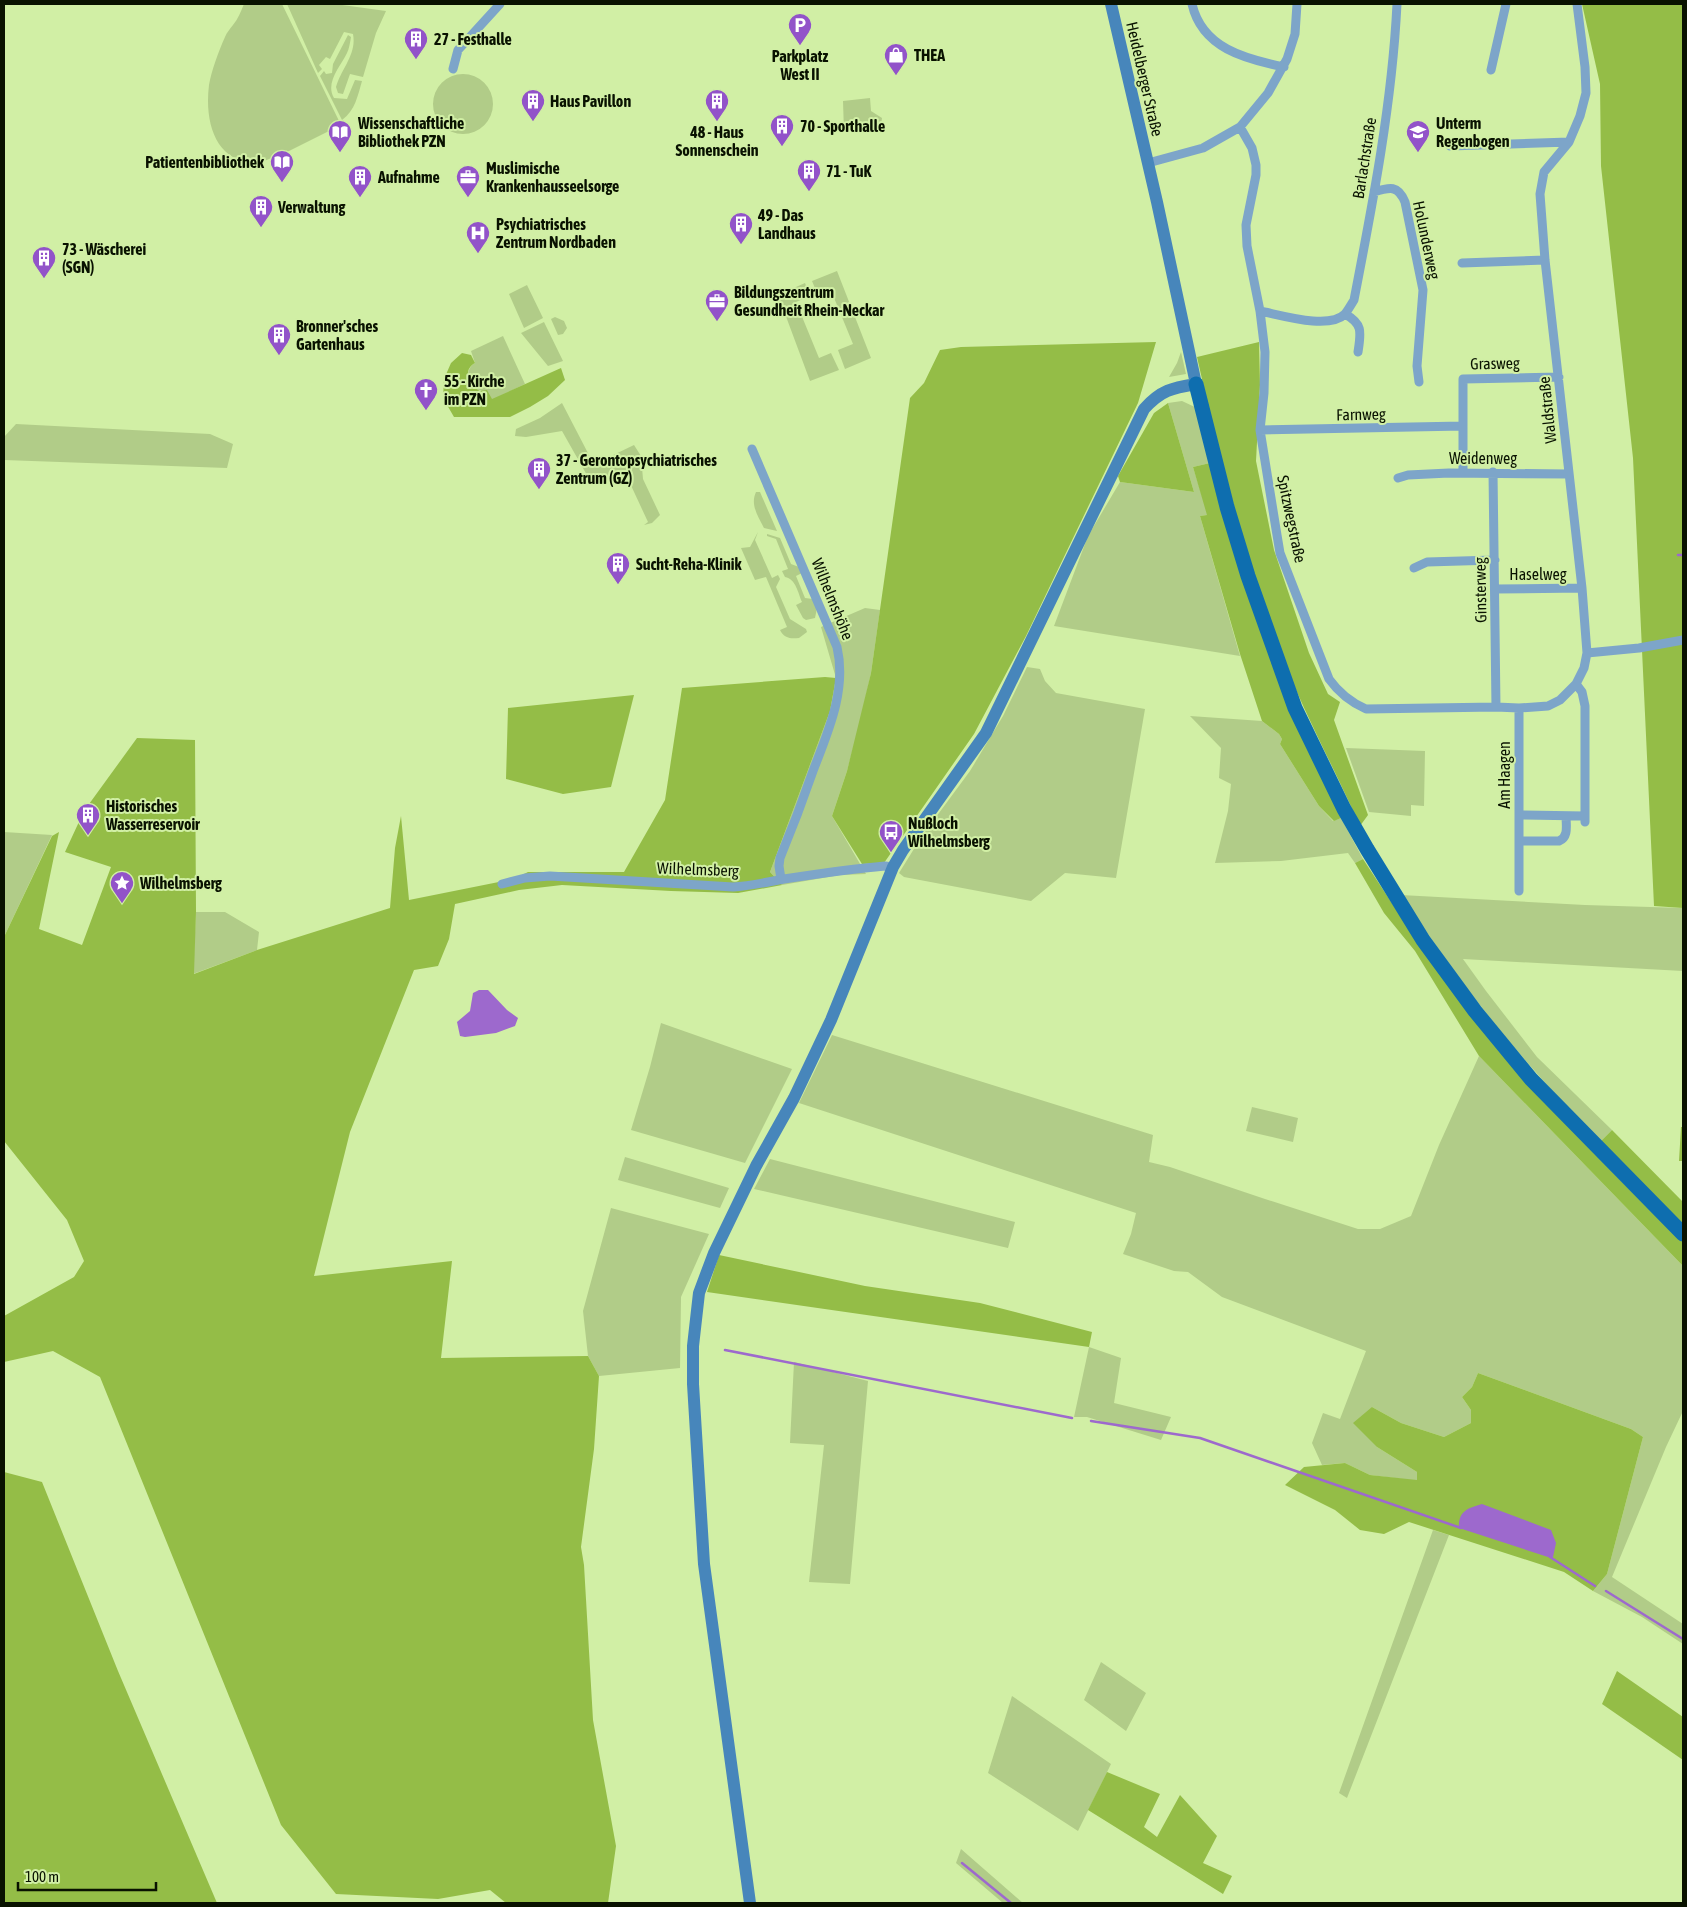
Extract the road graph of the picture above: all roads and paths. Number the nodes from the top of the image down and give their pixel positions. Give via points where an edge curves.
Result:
1 (500, 4) edge
2 (1111, 4) edge
3 (1192, 4) edge
4 (1297, 4) edge
5 (1397, 4) edge
6 (1506, 4) edge
7 (1576, 4) edge
8 (1284, 67) junction
9 (453, 69) dead end
10 (1491, 70) dead end
11 (1240, 127) junction
12 (1569, 142) junction
13 (1450, 146) dead end
14 (1148, 162) junction
15 (1374, 192) junction
16 (1545, 260) junction
17 (1462, 263) dead end
18 (1260, 311) junction
19 (1345, 314) junction
20 (1358, 352) dead end
21 (1559, 378) junction
22 (1419, 382) dead end
23 (1196, 384) junction
24 (1463, 426) junction
25 (1260, 430) junction
26 (752, 449) dead end
27 (1493, 472) junction
28 (1463, 473) junction
29 (1569, 474) junction
30 (1398, 478) dead end
31 (1494, 560) junction
32 (1414, 568) dead end
33 (1582, 588) junction
34 (1495, 589) junction
35 (1683, 640) edge
36 (1587, 653) junction
37 (1576, 684) junction
38 (1496, 707) junction
39 (1519, 708) junction
40 (1519, 815) junction
41 (1566, 816) junction
42 (1519, 841) junction
43 (893, 867) junction
44 (781, 880) junction
45 (502, 884) dead end
46 (1519, 891) dead end
47 (1683, 1234) edge
48 (750, 1903) edge

1 - 9 street via 458,50
2 - 14 main road, Heidelberger Straße
3 - 8 street via 1197,22 1225,49 1243,58
4 - 8 street via 1295,34
5 - 15 street, Barlachstraße via 1395,47
6 - 10 street
7 - 12 street, Waldstraße via 1586,67 1586,93
8 - 11 street
11 - 14 street via 1203,148
11 - 18 street, Spitzwegstraße via 1252,148 1256,165 1246,224 1250,267
12 - 13 street
12 - 16 street, Waldstraße via 1544,172 1542,180 1540,203
14 - 23 main road, Heidelberger Straße
15 - 19 street, Barlachstraße via 1354,300
15 - 22 street, Holunderweg via 1395,189 1404,202 1423,290 1417,366
16 - 17 street
16 - 21 street, Waldstraße
18 - 19 street via 1321,322
18 - 25 street, Spitzwegstraße via 1265,369
19 - 20 street via 1358,324
21 - 24 street, Grasweg via 1463,379
21 - 29 street, Waldstraße
23 - 43 main road via 1162,392 1144,409 986,733
23 - 47 main road via 1248,576 1295,708 1344,809 1372,858 1423,940 1530,1079
24 - 25 street, Farnweg
24 - 28 street
25 - 38 street, Spitzwegstraße via 1280,553 1329,679 1338,692 1366,709
26 - 44 street, Wilhelmshöhe via 838,647 840,664 840,688 825,740 780,858
27 - 28 street, Weidenweg
27 - 29 street, Weidenweg
27 - 31 street, Ginsterweg
28 - 30 street, Weidenweg
29 - 33 street, Waldstraße
31 - 32 street via 1428,562
31 - 34 street, Ginsterweg
33 - 34 street, Haselweg
33 - 36 street, Waldstraße
34 - 38 street, Ginsterweg
35 - 36 street
36 - 37 street, Waldstraße
37 - 39 street, Spitzwegstraße via 1560,700 1548,706
37 - 41 street via 1582,692 1585,706 1585,819
38 - 39 street, Spitzwegstraße
39 - 40 street, Am Haagen
40 - 41 street
40 - 42 street, Am Haagen
41 - 42 street via 1564,839
42 - 46 street, Am Haagen
43 - 44 street, Wilhelmsberg
43 - 48 main road via 831,1020 714,1253 698,1293 693,1384 704,1564
44 - 45 street, Wilhelmsberg via 733,887 550,876

